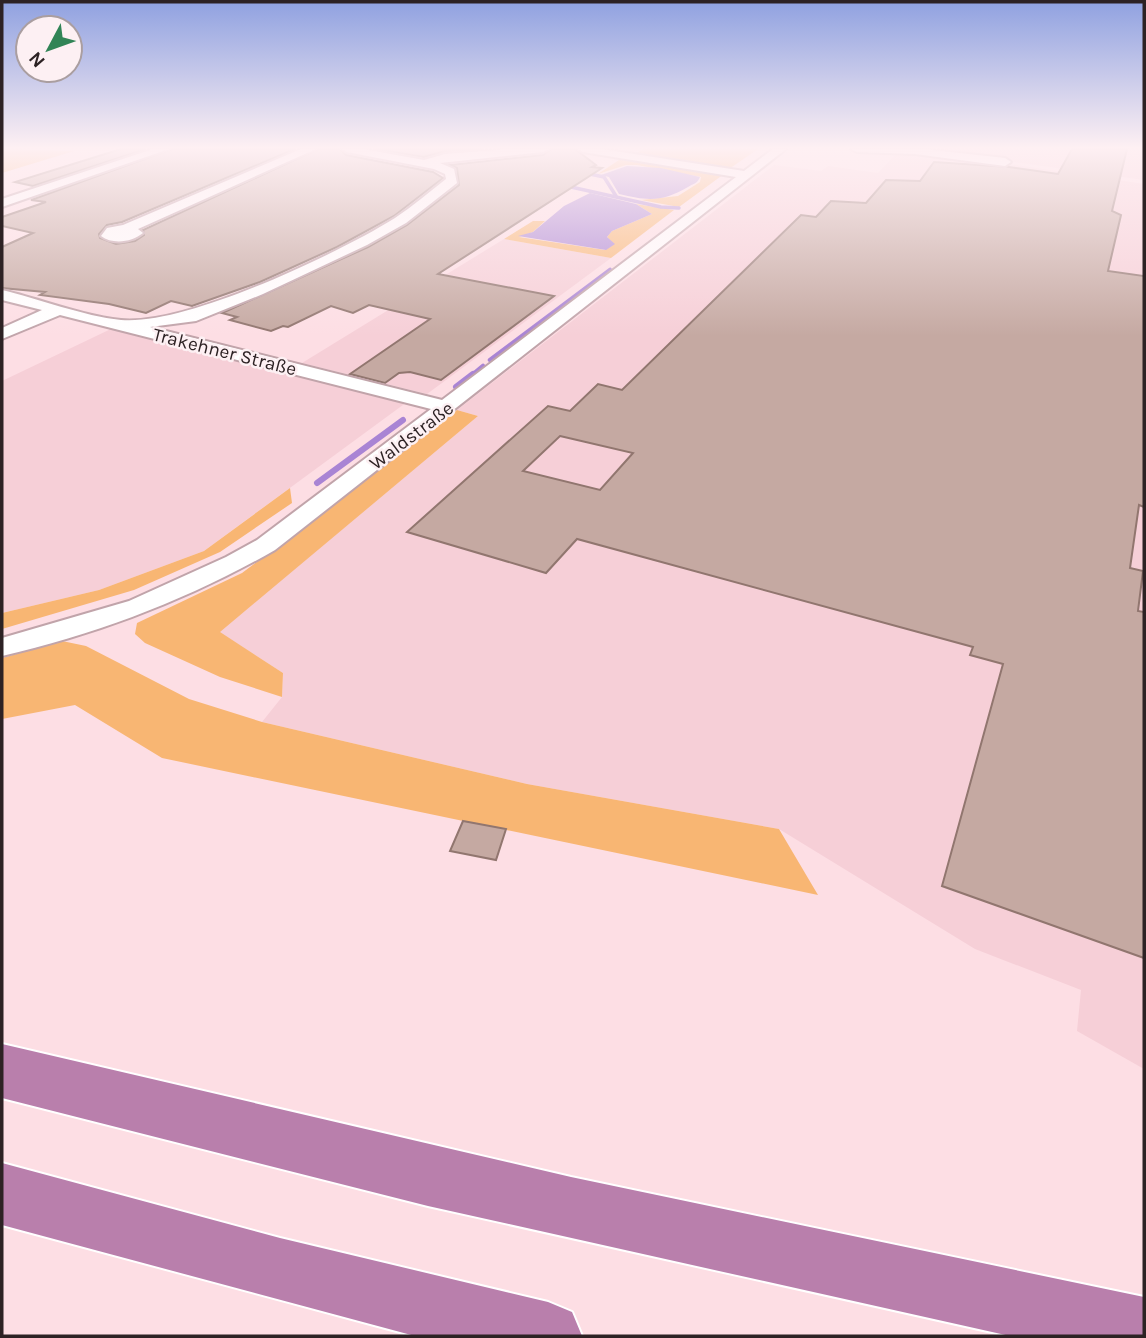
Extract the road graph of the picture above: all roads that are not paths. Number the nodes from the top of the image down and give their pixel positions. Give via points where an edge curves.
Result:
1 (166, 211) edge
2 (412, 211) edge
3 (699, 211) edge
4 (126, 229) dead end
5 (2, 295) edge
6 (59, 309) junction
7 (190, 317) junction
8 (124, 325) junction
9 (2, 334) edge
10 (166, 336) junction
11 (448, 407) junction
12 (2, 647) edge
13 (2, 1071) edge
14 (2, 1194) edge
15 (1144, 1331) edge
16 (548, 1336) edge

1 - 4 street
2 - 7 street via 319,264
3 - 11 street, Waldstraße
5 - 6 street, Trakehner Straße
6 - 8 street, Trakehner Straße
6 - 9 street
7 - 8 street
7 - 10 street
8 - 10 street, Trakehner Straße
10 - 11 street, Trakehner Straße
11 - 12 street, Waldstraße via 266,545 234,564 144,606
13 - 15 highway via 157,1112
14 - 16 highway via 280,1270

